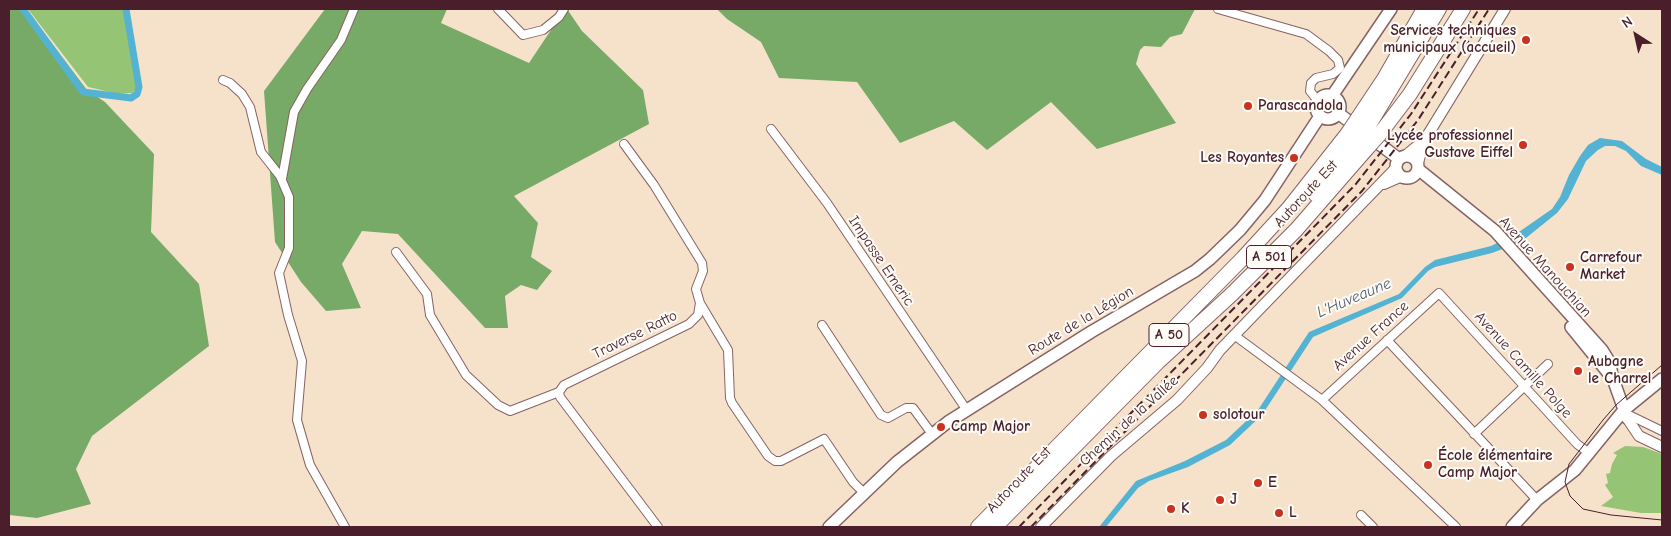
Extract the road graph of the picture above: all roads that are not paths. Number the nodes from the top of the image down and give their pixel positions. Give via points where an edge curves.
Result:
1 (354, 9) edge
2 (498, 9) edge
3 (564, 9) edge
4 (1218, 9) edge
5 (1390, 9) edge
6 (1425, 9) edge
7 (1439, 9) edge
8 (1463, 9) edge
9 (1504, 9) edge
10 (223, 80) dead end
11 (1332, 96) junction
12 (1318, 102) junction
13 (1338, 113) junction
14 (1320, 116) junction
15 (771, 129) dead end
16 (1364, 133) junction
17 (1424, 141) junction
18 (624, 144) dead end
19 (1400, 165) junction
20 (1416, 170) junction
21 (282, 179) junction
22 (396, 252) dead end
23 (1439, 293) joint
24 (700, 303) junction
25 (822, 325) dead end
26 (1234, 335) junction
27 (1387, 340) junction
28 (1159, 360) joint
29 (1548, 364) dead end
30 (1662, 380) edge
31 (1524, 386) junction
32 (559, 392) junction
33 (1322, 400) junction
34 (966, 409) junction
35 (1627, 415) junction
36 (1662, 431) edge
37 (932, 434) junction
38 (1474, 434) junction
39 (1662, 447) edge
40 (1589, 453) junction
41 (864, 492) junction
42 (1537, 500) junction
43 (1529, 510) junction
44 (1361, 515) dead end
45 (1453, 526) edge
46 (345, 527) edge
47 (658, 527) edge
48 (830, 527) edge
49 (978, 527) edge
50 (996, 527) edge
51 (1041, 527) edge
52 (1373, 527) edge
53 (1512, 527) edge

1 - 21 street via 341,40 306,89 294,112
2 - 3 street via 523,35 543,30 559,18
4 - 12 street via 1306,34 1329,51 1338,60 1340,68 1311,82 1310,91
5 - 11 main road
6 - 16 highway, Autoroute Est / A 50
7 - 16 highway, A 50
8 - 16 highway, Autoroute Est / A 501 via 1410,94
9 - 17 street
10 - 21 street via 242,94 250,107 261,152
11 - 12 main road via 1322,97
11 - 13 main road via 1339,103
12 - 14 main road via 1316,110
13 - 14 main road via 1330,119
13 - 19 main road, Avenue Manouchian
14 - 34 main road, Route de la Légion via 1260,206 1210,259 1178,282
15 - 34 street, Impasse Emeric via 827,203
16 - 28 highway, Autoroute Est / A 501 via 1289,236 1232,294
16 - 49 highway, Autoroute Est / A 50 via 1317,175 1265,234
17 - 19 street, Chemin de la Vallée
17 - 20 street
18 - 24 street, Traverse Ratto via 697,252 703,267 696,290
19 - 20 main road, Avenue Manouchian via 1410,156
19 - 20 main road via 1406,179
19 - 26 street, Chemin de la Vallée
20 - 35 main road, Avenue Manouchian via 1492,233 1602,350 1610,363
21 - 46 street via 289,197 289,248 280,273 302,361 297,420 310,465
22 - 32 street, Traverse Ratto via 427,294 430,315 466,375 498,405 510,411
23 - 27 street, Avenue France
23 - 31 street, Avenue Camille Polge
24 - 32 street, Traverse Ratto via 698,315 689,324 564,386
24 - 41 street via 728,350 732,404 768,456 781,461 824,439 853,482
25 - 37 street via 882,415 888,418 906,408 913,408
26 - 33 street
26 - 51 street, Chemin de la Vallée via 1177,400 1106,461
27 - 33 street, Avenue France
27 - 38 street
28 - 50 highway, Autoroute Est / A 50
29 - 31 street
30 - 35 main road
31 - 38 street
31 - 40 street, Avenue Camille Polge via 1576,444
32 - 47 street
33 - 45 street
34 - 37 main road, Route de la Légion
35 - 36 street
35 - 39 street via 1639,436
35 - 40 main road
35 - 43 main road via 1577,475
37 - 41 main road, Route de la Légion
38 - 42 street
40 - 42 main road via 1575,470
41 - 48 main road, Route de la Légion
42 - 43 main road
43 - 53 main road
44 - 52 street

